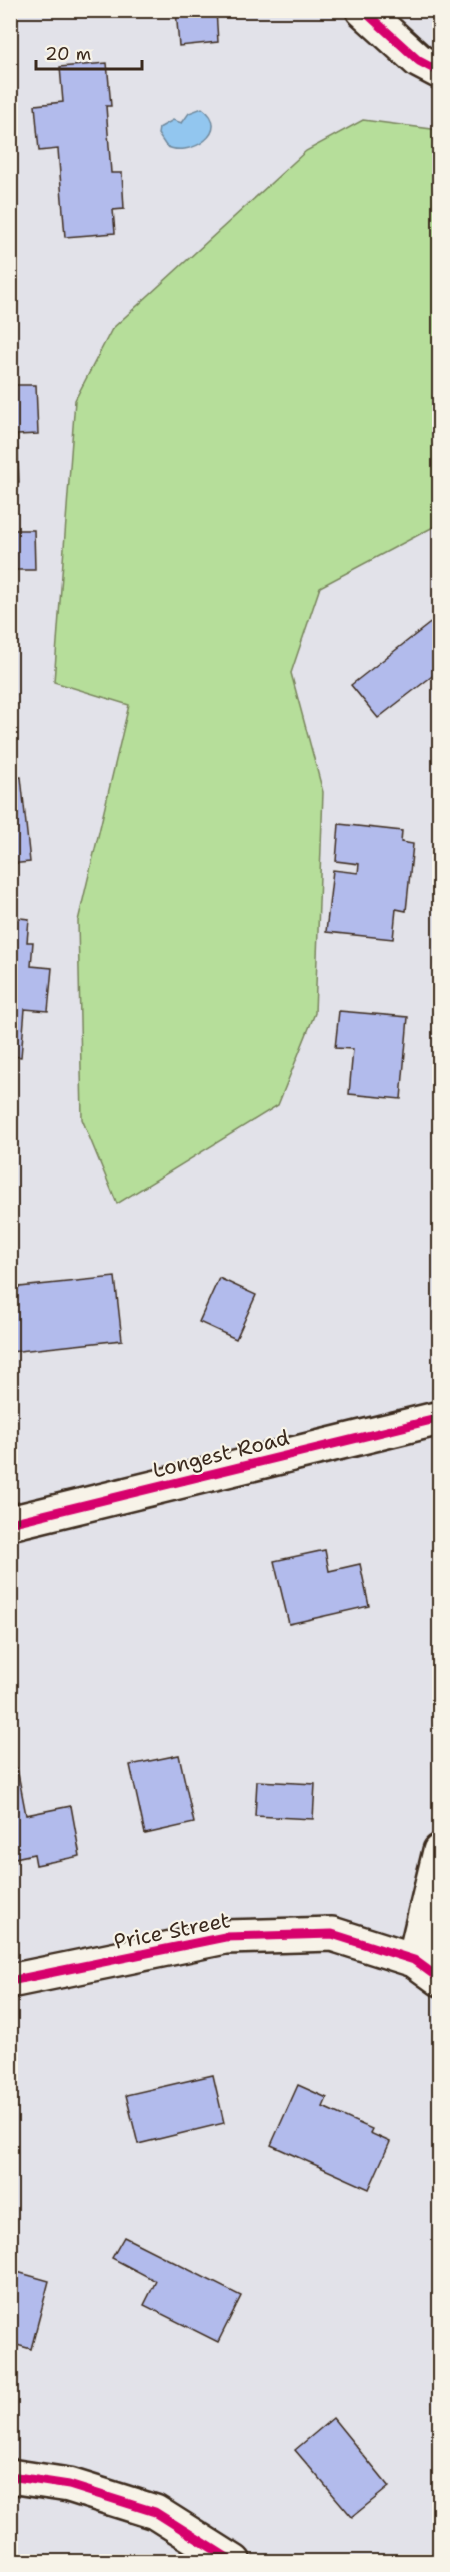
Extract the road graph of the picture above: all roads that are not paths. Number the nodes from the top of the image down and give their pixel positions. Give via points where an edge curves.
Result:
1 (363, 10) edge
2 (440, 72) edge
3 (440, 1418) edge
4 (10, 1523) edge
5 (440, 1851) edge
6 (427, 1969) edge
7 (10, 1981) edge
8 (10, 2476) edge
9 (234, 2562) edge

1 - 2 street via 419,61
3 - 4 street, Longest Road
5 - 6 street
6 - 7 street, Price Street via 332,1934 225,1936
8 - 9 street via 69,2485 155,2512

